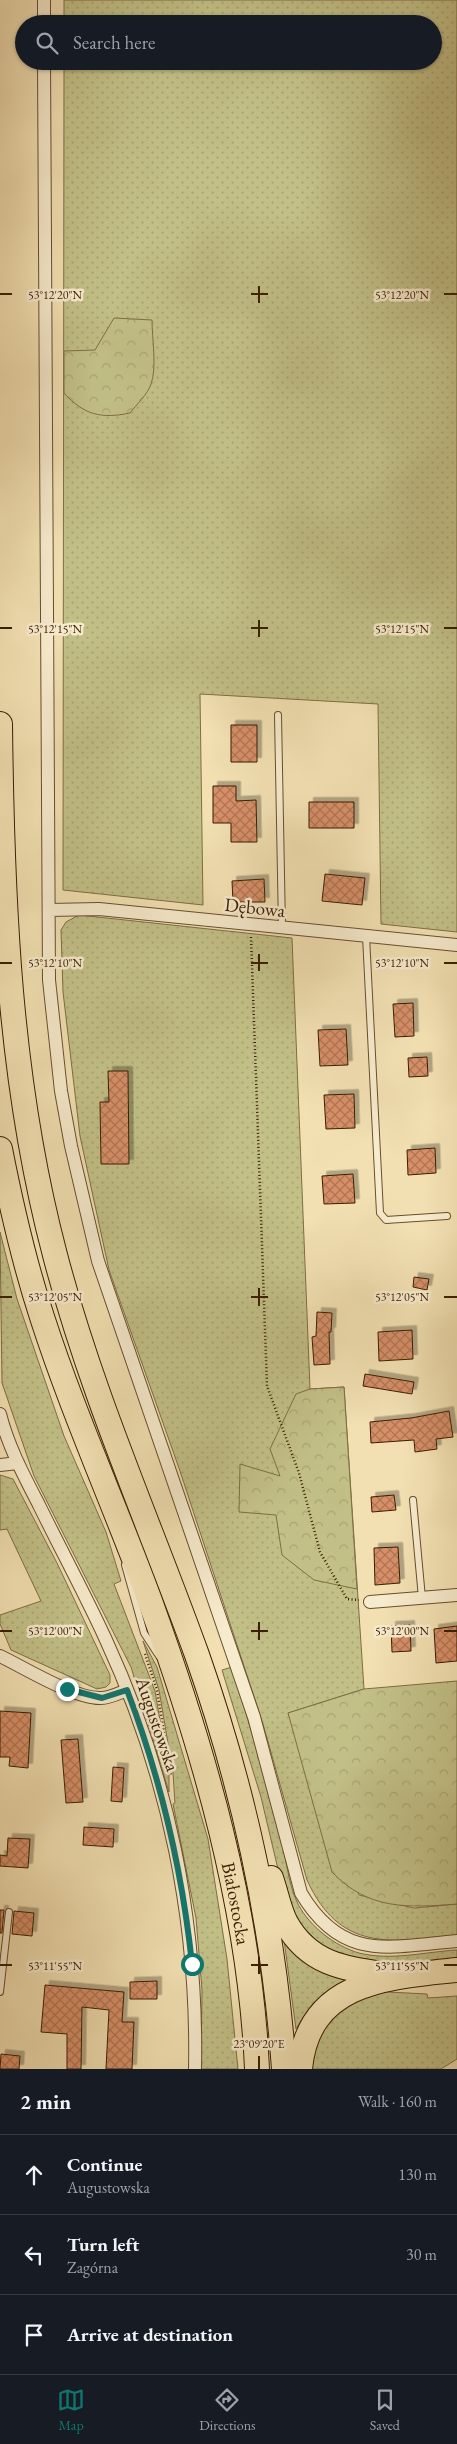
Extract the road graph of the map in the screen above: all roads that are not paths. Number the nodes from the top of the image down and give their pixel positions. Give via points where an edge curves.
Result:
1 (44, 0) edge
2 (44, 15) edge
3 (44, 70) edge
4 (278, 715) dead end
5 (0, 724) edge
6 (49, 910) junction
7 (282, 928) junction
8 (366, 936) junction
9 (457, 945) edge
10 (0, 1149) edge
11 (447, 1216) dead end
12 (0, 1414) edge
13 (18, 1463) junction
14 (0, 1465) edge
15 (412, 1500) dead end
16 (124, 1558) dead end
17 (457, 1595) edge
18 (422, 1598) junction
19 (370, 1602) road end
20 (0, 1656) edge
21 (174, 1668) junction
22 (127, 1690) junction
23 (238, 1789) junction
24 (9, 1912) dead end
25 (457, 1941) edge
26 (457, 1970) edge
27 (396, 1976) junction
28 (0, 1992) edge
29 (195, 2069) edge
30 (257, 2069) edge
31 (284, 2069) edge
32 (300, 2069) edge

1 - 2 street
3 - 6 street
4 - 7 lane
5 - 23 highway via 5,932 18,1071 55,1258 78,1337 196,1654
6 - 7 street, Dębowa via 99,909
6 - 25 street via 50,980 61,1091 98,1260 254,1716 301,1893 311,1911 327,1928 361,1945 381,1947
7 - 8 street, Dębowa
8 - 9 street, Dębowa
8 - 11 lane via 380,1213 386,1220
10 - 21 highway, Białostocka via 21,1244 42,1316 122,1540
12 - 13 street, Augustowska
13 - 14 street
13 - 22 street, Augustowska via 106,1640
15 - 18 lane
16 - 21 lane via 128,1583 144,1633 160,1658
17 - 18 street
18 - 19 street
20 - 22 street via 67,1689 92,1697 102,1698
21 - 30 highway, Białostocka via 214,1799 226,1851 246,1960
22 - 29 street, Augustowska via 158,1780 181,1877 192,1964
23 - 27 highway via 285,1922 302,1945 331,1964
23 - 31 highway, Białostocka via 270,1945
24 - 28 lane
26 - 27 highway
27 - 32 highway via 360,1987 334,1999 324,2008 306,2036

